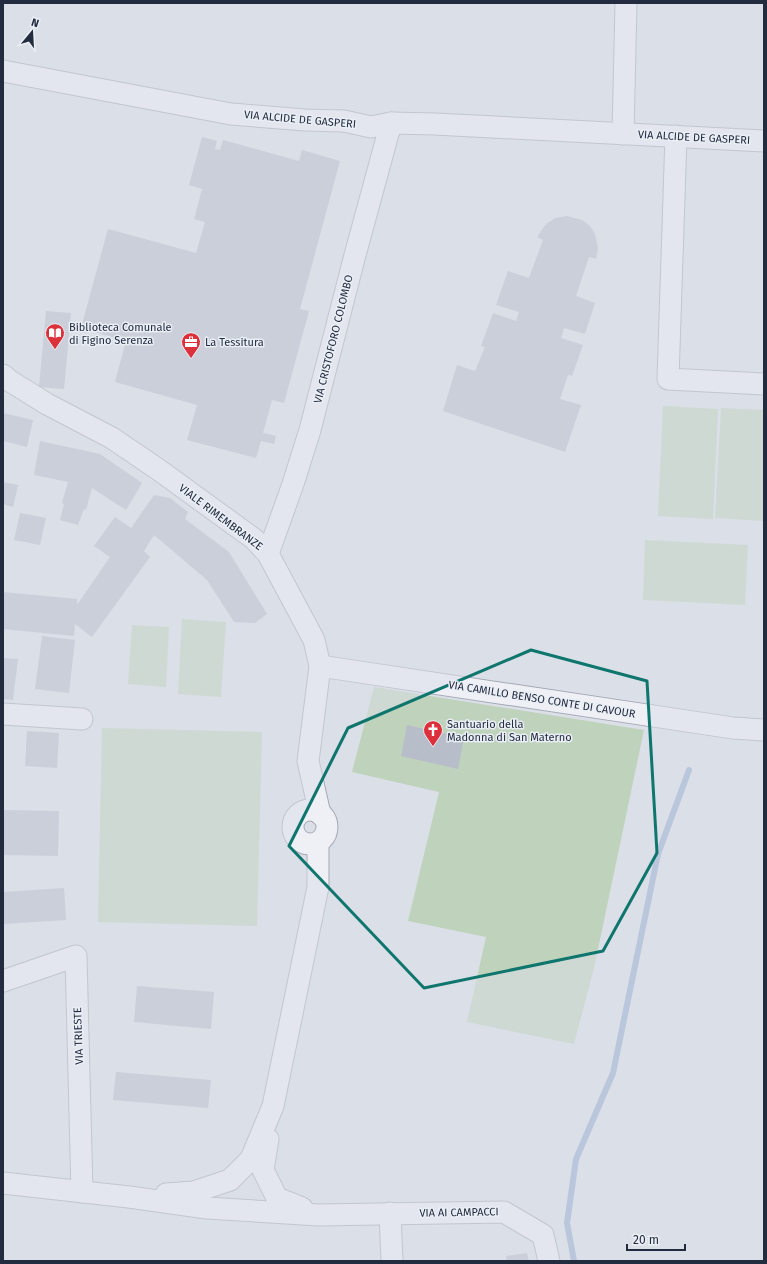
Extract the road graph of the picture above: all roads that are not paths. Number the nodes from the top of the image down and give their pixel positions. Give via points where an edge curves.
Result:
1 (626, 3) edge
2 (3, 71) edge
3 (391, 123) junction
4 (623, 134) junction
5 (676, 136) junction
6 (764, 141) edge
7 (3, 374) edge
8 (764, 384) edge
9 (268, 554) junction
10 (320, 666) junction
11 (3, 714) edge
12 (82, 719) dead end
13 (764, 730) edge
14 (311, 813) junction
15 (310, 843) junction
16 (3, 981) edge
17 (273, 1106) junction
18 (3, 1183) edge
19 (82, 1192) junction
20 (129, 1197) junction
21 (390, 1213) junction
22 (318, 1215) junction
23 (392, 1261) edge
24 (549, 1261) edge

1 - 4 street, VIA ALCIDE DE GASPERI
2 - 3 street, VIA ALCIDE DE GASPERI via 231,114 344,121 371,127
3 - 4 street, VIA ALCIDE DE GASPERI
3 - 9 street, VIA CRISTOFORO COLOMBO via 310,430
4 - 5 street, VIA ALCIDE DE GASPERI
5 - 6 street, VIA ALCIDE DE GASPERI
5 - 8 street via 668,379
7 - 9 street, VIALE RIMEMBRANZE via 47,404 126,447 254,539
9 - 10 street, VIALE RIMEMBRANZE via 314,640
10 - 13 street, VIA CAMILLO BENSO CONTE DI CAVOUR via 733,728
10 - 14 street, VIALE RIMEMBRANZE via 308,761
11 - 12 street
14 - 15 street via 327,823 323,839
14 - 15 street via 297,816 292,828 298,840
15 - 17 street via 318,887
16 - 19 street, VIA TRIESTE via 76,956
17 - 20 street via 251,1159 230,1180 194,1192
17 - 22 street via 263,1170 276,1198
18 - 19 street
19 - 20 street
20 - 22 street, VIA AI CAMPACCI via 207,1208
21 - 22 street, VIA AI CAMPACCI
21 - 23 street
21 - 24 street, VIA AI CAMPACCI via 504,1212 543,1235

